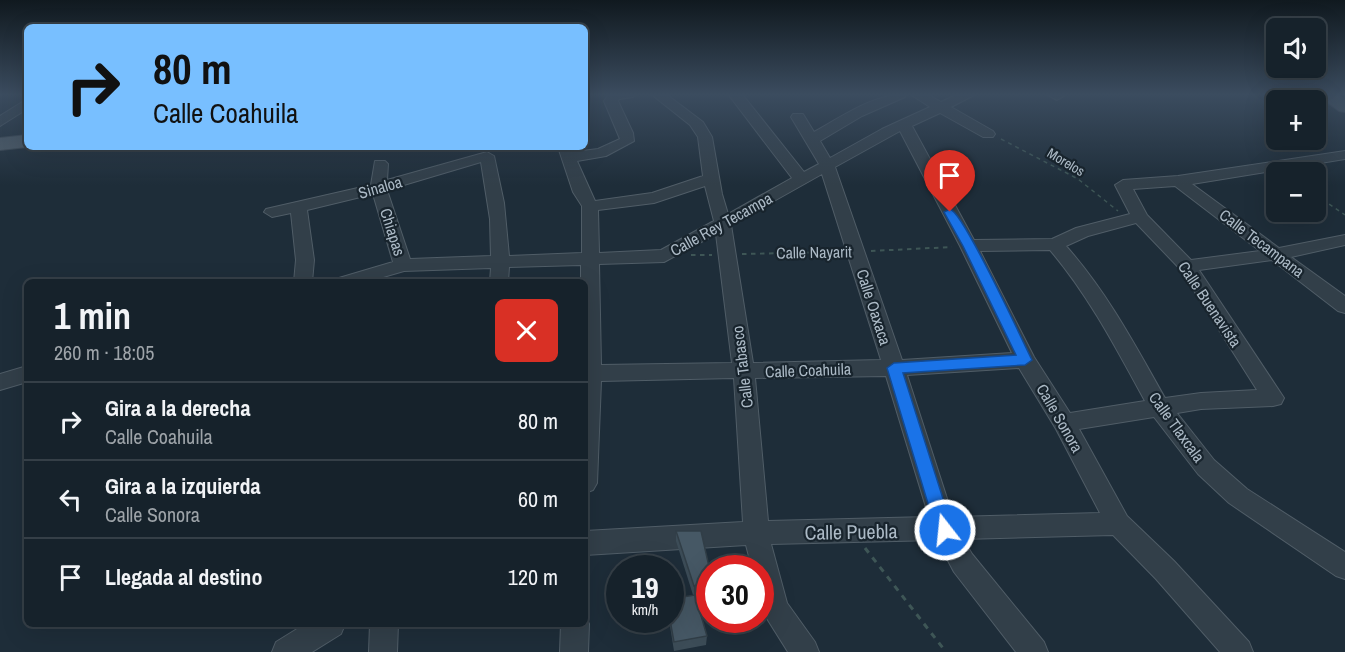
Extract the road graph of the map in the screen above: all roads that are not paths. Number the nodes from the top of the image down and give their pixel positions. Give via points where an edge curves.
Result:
1 (622, 124) edge
2 (698, 124) edge
3 (760, 124) edge
4 (803, 124) edge
5 (837, 124) edge
6 (971, 124) edge
7 (904, 125) joint
8 (988, 134) road end
9 (813, 138) junction
10 (24, 141) edge
11 (0, 144) edge
12 (567, 152) edge
13 (1345, 155) edge
14 (380, 164) dead end
15 (827, 165) junction
16 (712, 178) junction
17 (801, 179) junction
18 (1178, 181) junction
19 (379, 188) junction
20 (591, 206) junction
21 (298, 207) junction
22 (272, 212) dead end
23 (1133, 219) junction
24 (723, 225) junction
25 (1345, 240) edge
26 (1055, 244) junction
27 (969, 246) junction
28 (1278, 254) junction
29 (592, 258) junction
30 (501, 262) junction
31 (403, 265) junction
32 (1187, 266) junction
33 (303, 279) edge
34 (356, 279) edge
35 (499, 279) edge
36 (1345, 306) edge
37 (1025, 360) junction
38 (894, 368) junction
39 (744, 372) junction
40 (588, 373) edge
41 (24, 375) edge
42 (0, 382) edge
43 (1159, 407) junction
44 (1064, 423) junction
45 (1118, 524) junction
46 (945, 530) junction
47 (756, 533) junction
48 (588, 543) edge
49 (1345, 567) edge
50 (326, 627) edge
51 (384, 627) edge
52 (575, 627) edge
53 (286, 652) edge
54 (382, 652) edge
55 (574, 652) edge
56 (806, 652) edge
57 (1034, 652) edge
58 (1239, 652) edge

1 - 12 street via 627,141 617,147 601,153
2 - 16 street, Calle Tabasco
3 - 17 street
4 - 9 street, Calle Oaxaca
5 - 9 street
6 - 8 street
7 - 15 street, Calle Rey Tecampa
7 - 27 street, Calle Sonora
9 - 15 street, Calle Oaxaca
10 - 11 main road
12 - 20 street via 581,192
13 - 18 street
14 - 19 street, Chiapas
15 - 17 street, Calle Rey Tecampa
15 - 38 street, Calle Oaxaca
16 - 20 street via 644,200
16 - 24 street, Calle Tabasco
17 - 24 street, Calle Rey Tecampa
18 - 23 street, Calle Buenavista via 1123,184
18 - 28 street, Calle Tecampana
19 - 21 street, Sinaloa
19 - 30 street, Sinaloa via 487,156 499,216
19 - 31 street, Chiapas
20 - 29 street
21 - 22 street, Sinaloa
21 - 33 street via 305,260
23 - 26 street via 1082,232
23 - 32 street, Calle Buenavista
24 - 29 street, Calle Rey Tecampa via 664,256
24 - 39 street, Calle Tabasco
25 - 28 street
26 - 27 street
26 - 43 street, Calle Tlaxcala via 1104,308
27 - 37 street, Calle Sonora
28 - 32 street
28 - 36 street, Calle Tecampana
29 - 30 street, Calle Rey Tecampa
29 - 40 street
30 - 31 street, Calle Rey Tecampa
30 - 35 street
31 - 34 street, Calle Rey Tecampa
32 - 43 street, Calle Buenavista via 1273,398
37 - 38 street, Calle Coahuila
37 - 44 street, Calle Sonora
38 - 39 street, Calle Coahuila
38 - 46 street, Calle Oaxaca
39 - 40 street, Calle Coahuila
39 - 47 street, Calle Tabasco
41 - 42 street
43 - 44 street
43 - 49 street, Calle Tlaxcala via 1206,467 1238,496
44 - 45 street, Calle Sonora
45 - 46 street, Calle Puebla
45 - 58 street, Calle Sonora
46 - 47 street, Calle Puebla
46 - 57 street, Calle Oaxaca via 963,562
47 - 48 street, Calle Puebla
47 - 56 street, Calle Tabasco via 775,609
50 - 53 street
51 - 54 street
52 - 55 street

